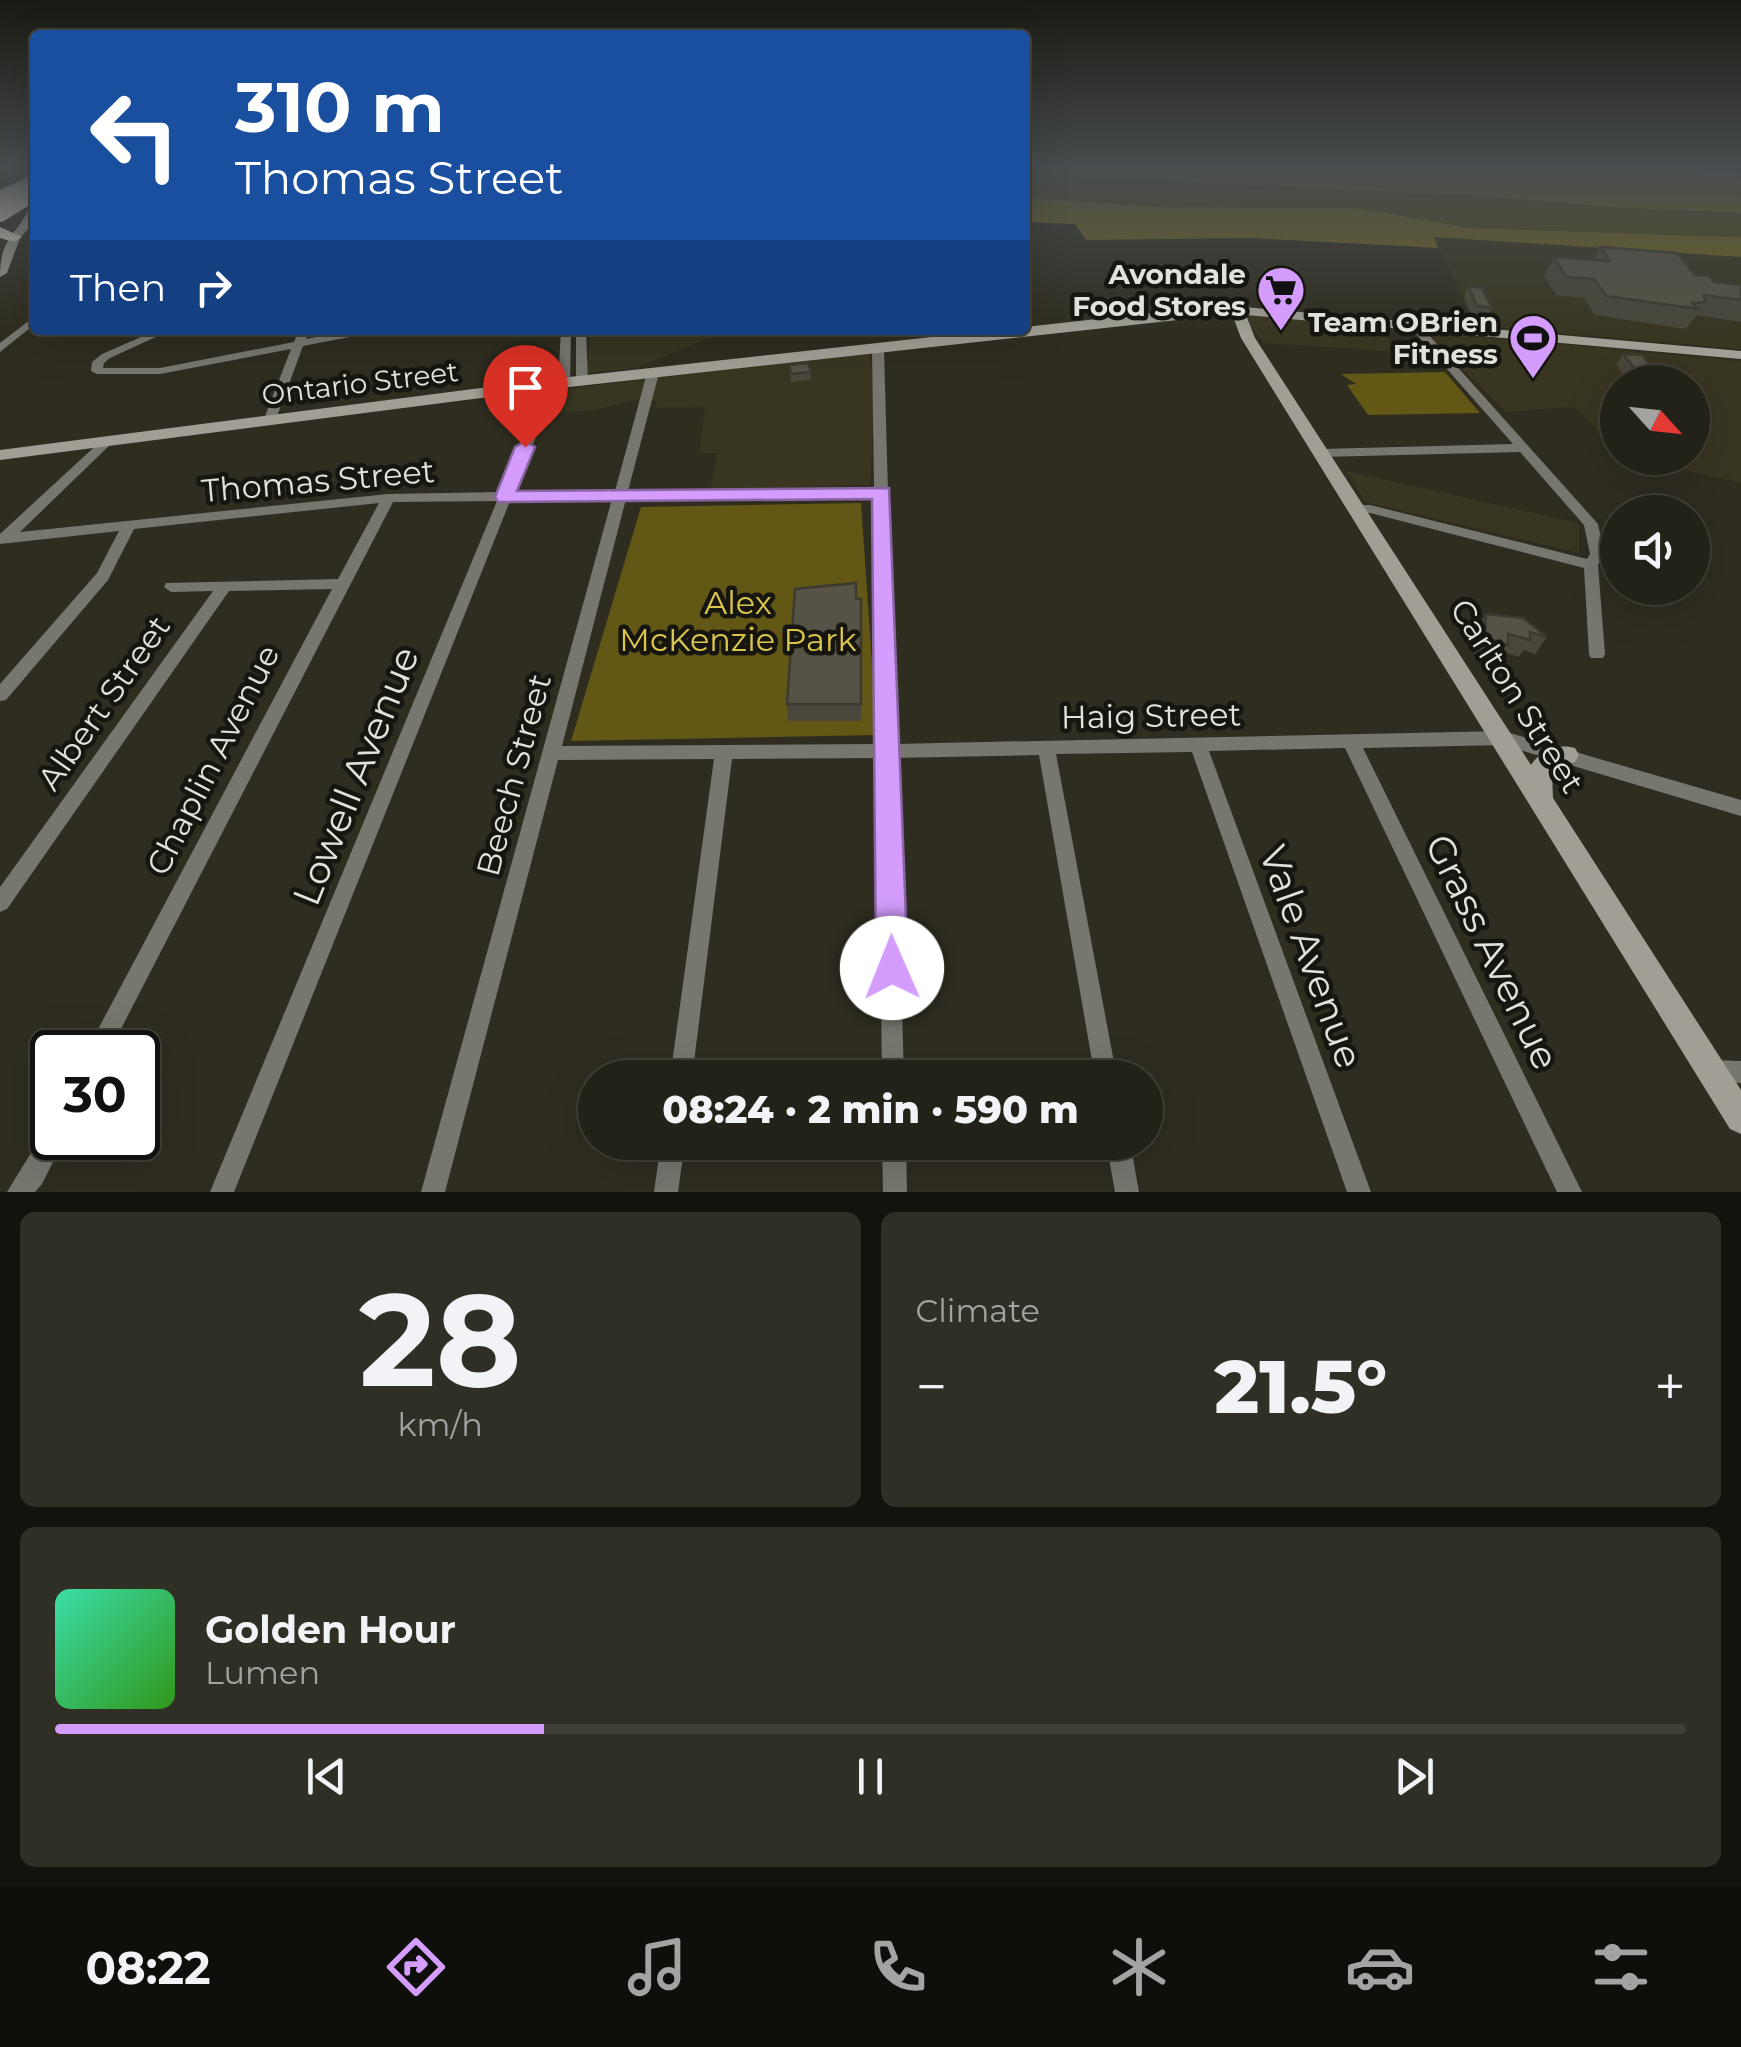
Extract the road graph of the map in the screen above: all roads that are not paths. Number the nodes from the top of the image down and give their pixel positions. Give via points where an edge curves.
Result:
1 (11, 238) edge
2 (0, 273) edge
3 (1237, 310) junction
4 (1186, 312) junction
5 (30, 323) edge
6 (1414, 325) junction
7 (1030, 330) edge
8 (154, 335) edge
9 (565, 335) edge
10 (581, 335) edge
11 (989, 335) edge
12 (302, 336) edge
13 (1248, 338) junction
14 (878, 348) junction
15 (0, 349) edge
16 (1741, 355) edge
17 (653, 373) junction
18 (582, 381) junction
19 (557, 383) junction
20 (270, 419) junction
21 (108, 441) junction
22 (1524, 448) junction
23 (1321, 453) junction
24 (0, 455) edge
25 (882, 492) junction
26 (620, 494) junction
27 (505, 497) junction
28 (388, 498) junction
29 (1356, 509) junction
30 (129, 525) junction
31 (2, 539) edge
32 (1591, 565) junction
33 (341, 584) junction
34 (170, 588) dead end
35 (223, 588) junction
36 (1598, 654) dead end
37 (0, 695) edge
38 (1503, 738) junction
39 (1351, 742) junction
40 (1198, 745) junction
41 (1046, 747) junction
42 (890, 750) junction
43 (724, 752) junction
44 (551, 753) junction
45 (1567, 755) junction
46 (1546, 806) junction
47 (1741, 808) edge
48 (0, 903) edge
49 (108, 1030) edge
50 (683, 1060) edge
51 (894, 1060) edge
52 (1103, 1060) edge
53 (1726, 1072) edge
54 (1741, 1118) edge
55 (42, 1160) edge
56 (670, 1160) edge
57 (894, 1160) edge
58 (1121, 1160) edge
59 (20, 1192) edge
60 (222, 1192) edge
61 (433, 1192) edge
62 (666, 1192) edge
63 (895, 1192) edge
64 (1127, 1192) edge
65 (1359, 1192) edge
66 (1570, 1192) edge

1 - 2 main road
3 - 4 main road, Ontario Street
3 - 6 main road, Ontario Street
3 - 13 main road, Carlton Street
4 - 7 main road, Ontario Street
4 - 13 main road via 1226,323
5 - 15 street
6 - 16 main road, Ontario Street
6 - 22 street
8 - 12 street via 106,356 96,371 160,371
9 - 19 street, Lowell Avenue
10 - 18 street
11 - 14 main road, Ontario Street
12 - 20 street
13 - 23 main road, Carlton Street
14 - 17 main road, Ontario Street
14 - 25 street
17 - 18 main road, Ontario Street
17 - 26 street, Beech Street
18 - 19 main road, Ontario Street
19 - 20 main road, Ontario Street
19 - 27 street, Lowell Avenue
20 - 21 main road, Ontario Street
21 - 24 main road, Ontario Street
21 - 31 street
22 - 23 street
22 - 32 street via 1591,524 1597,554
23 - 29 main road, Carlton Street
25 - 26 street, Thomas Street
25 - 42 street
26 - 27 street, Thomas Street
26 - 44 street, Beech Street
27 - 28 street, Thomas Street
27 - 60 street, Lowell Avenue
28 - 30 street, Thomas Street
28 - 33 street, Chaplin Avenue
29 - 32 street
29 - 38 main road, Carlton Street
30 - 31 street, Thomas Street
30 - 37 street via 103,576
32 - 36 street
33 - 35 street
33 - 49 street, Chaplin Avenue
34 - 35 street
35 - 48 street, Albert Street
38 - 39 street, Haig Street
38 - 45 street, Haig Street
38 - 46 main road, Carlton Street
39 - 40 street, Haig Street
39 - 66 street, Grass Avenue
40 - 41 street, Haig Street
40 - 65 street, Vale Avenue
41 - 42 street, Haig Street
41 - 52 street
42 - 43 street, Haig Street
42 - 51 street
43 - 44 street, Haig Street
43 - 50 street
44 - 61 street, Beech Street
45 - 46 main road via 1541,765 1536,779
45 - 47 street, Haig Street
46 - 53 main road, Carlton Street
53 - 54 main road, Carlton Street
55 - 59 street
56 - 62 street
57 - 63 street
58 - 64 street

